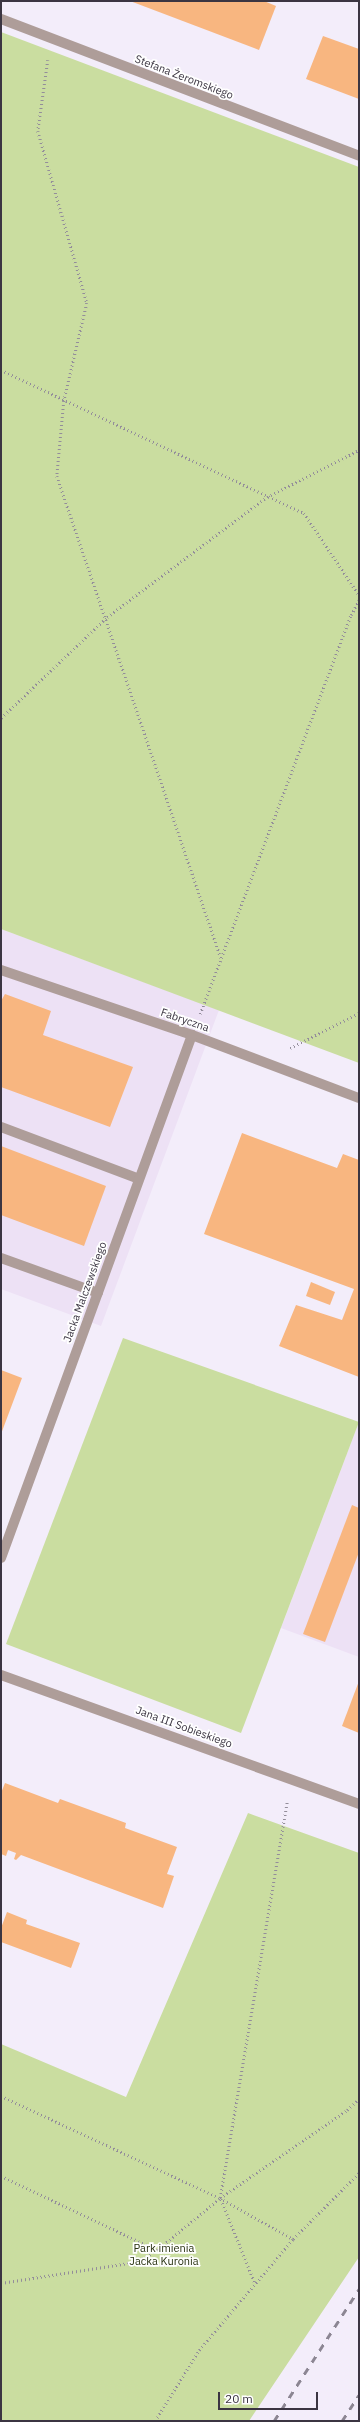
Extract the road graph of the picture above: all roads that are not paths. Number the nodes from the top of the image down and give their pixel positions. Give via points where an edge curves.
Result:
1 (1, 20) edge
2 (359, 156) edge
3 (1, 970) edge
4 (192, 1035) junction
5 (359, 1098) edge
6 (1, 1128) edge
7 (139, 1179) junction
8 (1, 1258) edge
9 (98, 1293) junction
10 (1, 1558) edge
11 (1, 1675) edge
12 (359, 1804) edge

1 - 2 street, Stefana Żeromskiego
3 - 4 street, Fabryczna
4 - 5 street, Fabryczna
4 - 7 street, Jacka Malczewskiego
6 - 7 street
7 - 9 street, Jacka Malczewskiego
8 - 9 street
9 - 10 street, Jacka Malczewskiego
11 - 12 street, Jana III Sobieskiego

